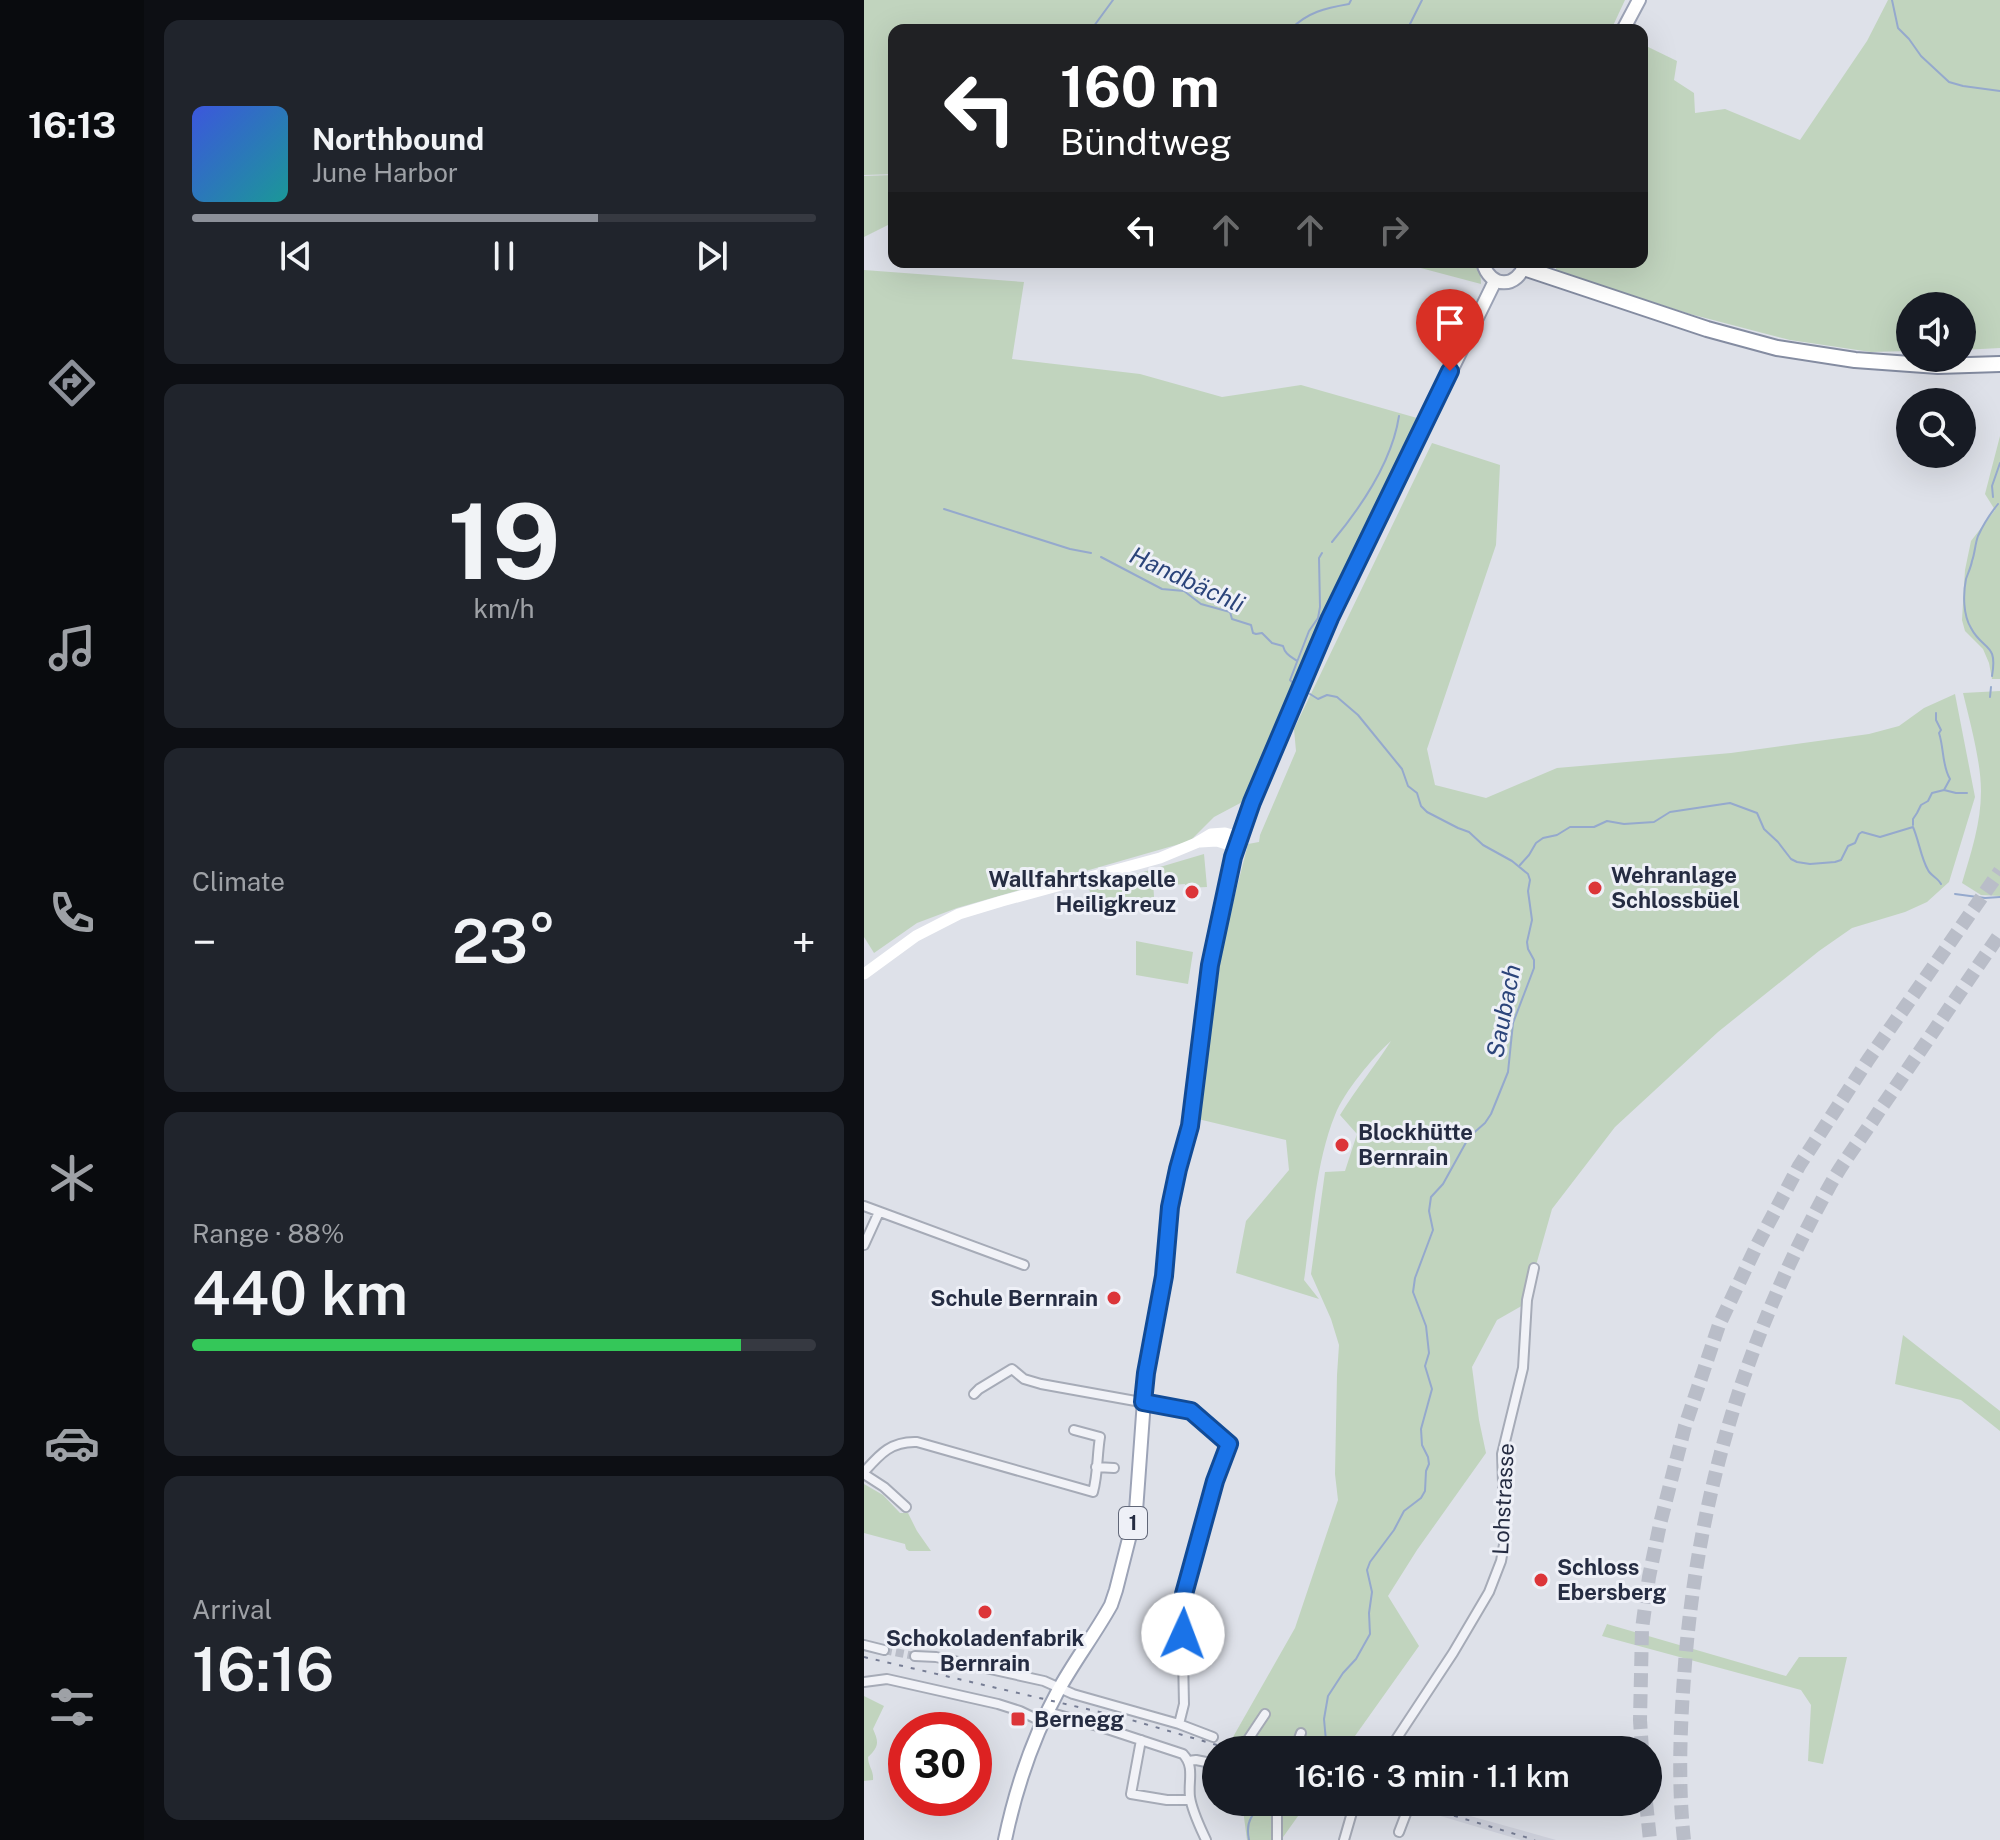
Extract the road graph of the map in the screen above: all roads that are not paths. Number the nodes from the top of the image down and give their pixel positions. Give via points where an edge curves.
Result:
1 (1639, 0) edge
2 (1626, 24) edge
3 (1485, 268) edge
4 (1523, 268) edge
5 (1534, 268) edge
6 (1495, 281) junction
7 (2000, 356) edge
8 (1889, 363) junction
9 (2000, 366) edge
10 (1238, 842) junction
11 (864, 974) edge
12 (864, 1206) edge
13 (879, 1212) junction
14 (864, 1245) edge
15 (1024, 1265) dead end
16 (1534, 1268) dead end
17 (974, 1394) dead end
18 (1143, 1402) junction
19 (1074, 1430) dead end
20 (1096, 1467) junction
21 (1114, 1468) dead end
22 (864, 1473) edge
23 (906, 1507) dead end
24 (864, 1645) edge
25 (884, 1650) tunnel mouth
26 (915, 1656) tunnel mouth
27 (864, 1682) edge
28 (1060, 1687) junction
29 (1265, 1714) dead end
30 (1045, 1717) junction
31 (1179, 1724) junction
32 (1301, 1733) dead end
33 (1210, 1736) edge
34 (1250, 1736) edge
35 (1300, 1736) edge
36 (1398, 1736) edge
37 (1141, 1740) junction
38 (1188, 1761) junction
39 (1202, 1761) edge
40 (1190, 1800) junction
41 (1277, 1816) edge
42 (1352, 1816) edge
43 (1405, 1816) edge
44 (1399, 1832) dead end
45 (1005, 1840) edge
46 (1206, 1840) edge
47 (1277, 1840) edge
48 (1344, 1840) edge

1 - 2 main road
3 - 6 main road
4 - 6 main road via 1509,282
5 - 8 highway via 1741,339
6 - 10 main road, 1 via 1330,618
7 - 8 highway
8 - 9 highway
10 - 11 main road via 1196,843 1160,858 959,914 916,936
10 - 18 main road, 1 via 1210,965 1190,1126 1170,1207
12 - 13 street
13 - 14 street
13 - 15 street
16 - 36 street, Lohstrasse via 1523,1368 1502,1454 1501,1561 1489,1592
17 - 18 street via 1012,1369 1041,1384
18 - 28 main road, 1 via 1136,1511 1116,1590
18 - 31 street via 1191,1411 1229,1444 1184,1594 1184,1704
19 - 20 street via 1100,1437
20 - 21 street
20 - 22 street via 1093,1492 905,1442 887,1449
22 - 23 street
24 - 25 street
26 - 28 street via 967,1663
27 - 30 street via 887,1679
28 - 30 main road, 1
28 - 31 street
29 - 34 street
30 - 37 street
30 - 45 main road, 1 via 1016,1790
31 - 33 street
32 - 35 street
37 - 38 street via 1183,1754
37 - 40 street via 1131,1794
38 - 39 street
38 - 40 street
40 - 46 street
41 - 47 street
42 - 48 street
43 - 44 street

